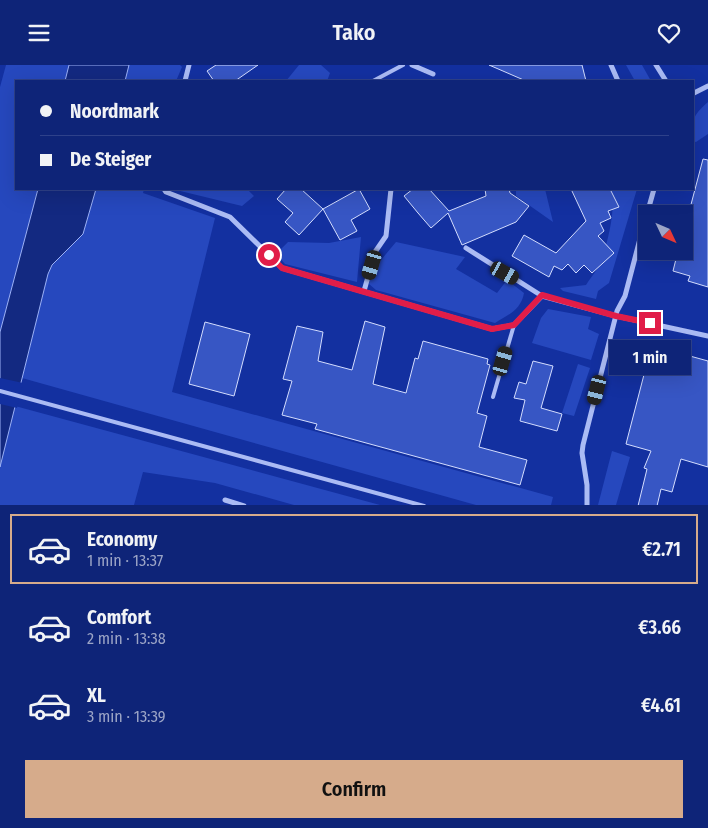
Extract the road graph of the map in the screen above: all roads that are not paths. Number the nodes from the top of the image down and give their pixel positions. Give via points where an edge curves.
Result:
1 (189, 65) edge
2 (403, 65) edge
3 (412, 65) edge
4 (610, 65) edge
5 (656, 65) edge
6 (433, 74) dead end
7 (185, 80) edge
8 (375, 80) edge
9 (618, 80) edge
10 (665, 80) edge
11 (708, 86) edge
12 (694, 93) edge
13 (165, 190) edge
14 (391, 190) edge
15 (654, 190) edge
16 (650, 205) edge
17 (466, 248) dead end
18 (638, 248) edge
19 (364, 291) junction
20 (542, 295) junction
21 (616, 316) junction
22 (514, 325) junction
23 (708, 337) edge
24 (0, 391) edge
25 (493, 397) dead end
26 (225, 500) dead end
27 (244, 505) edge
28 (424, 505) edge
29 (587, 505) edge

1 - 7 street
2 - 8 lane
3 - 6 street
4 - 9 street
5 - 10 street
11 - 12 street
13 - 19 street via 230,217 282,268
14 - 19 street via 386,236 375,252
15 - 16 street
17 - 20 street
18 - 21 street
19 - 22 street via 492,329
20 - 21 street
20 - 22 street
21 - 23 street
21 - 29 street via 583,445
22 - 25 lane
24 - 28 lane
26 - 27 street

